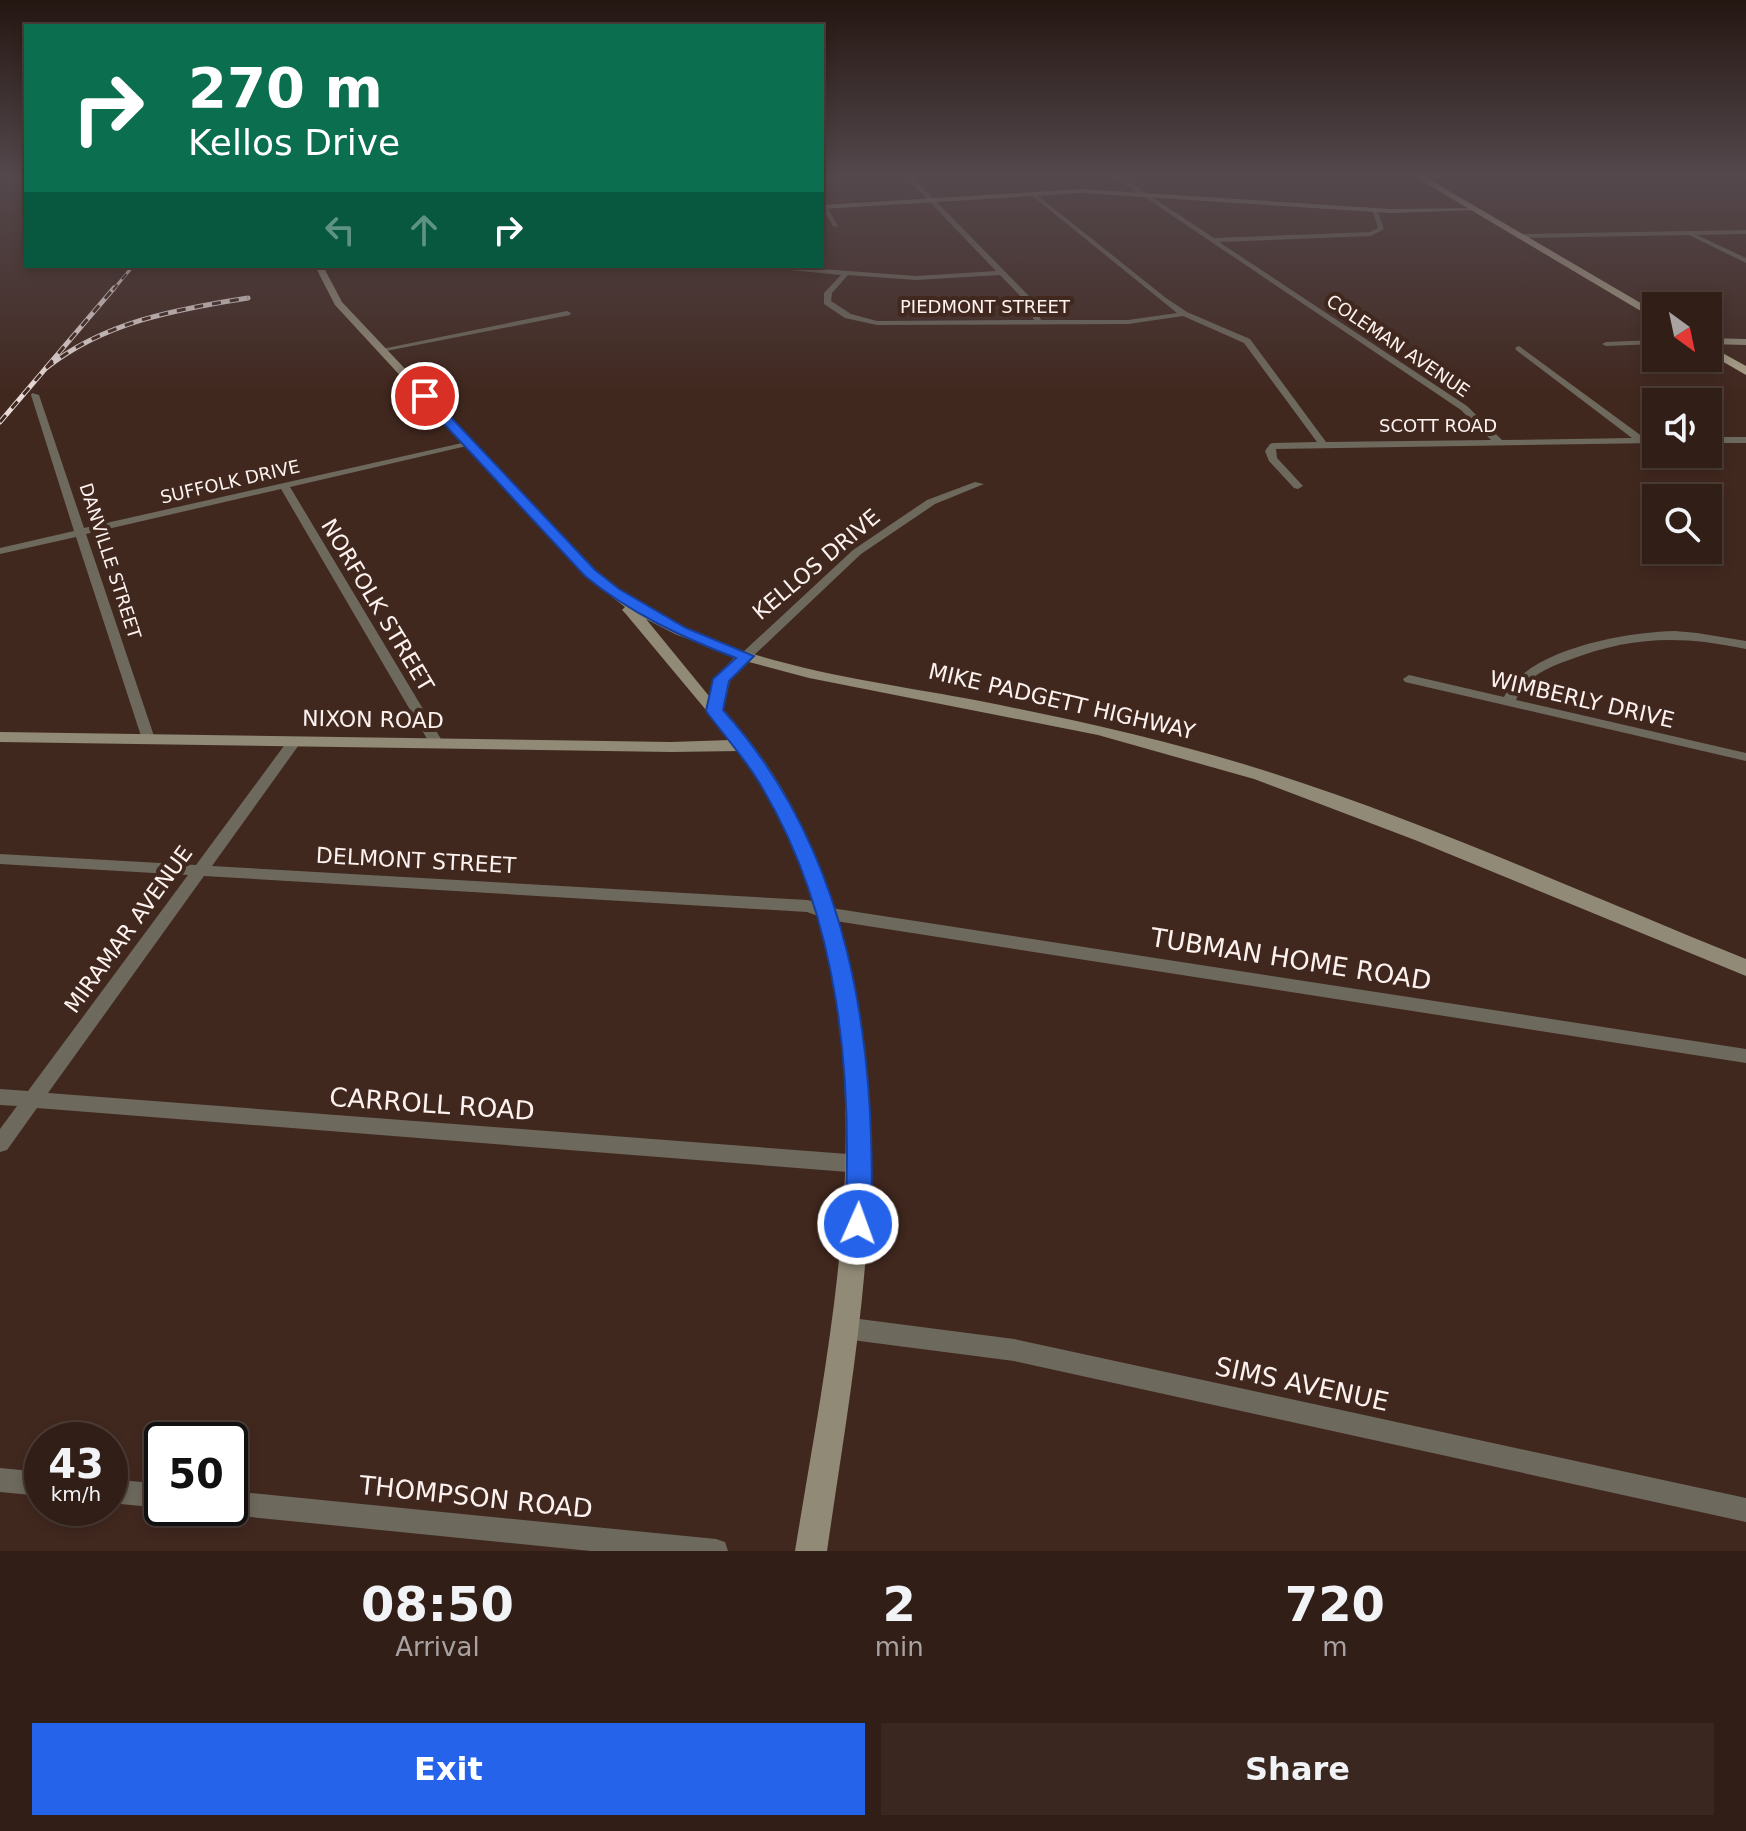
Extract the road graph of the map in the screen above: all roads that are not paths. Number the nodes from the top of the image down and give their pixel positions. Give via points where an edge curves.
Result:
1 (976, 247) edge
2 (1100, 247) edge
3 (1221, 247) edge
4 (1538, 247) edge
5 (1718, 247) edge
6 (1746, 261) edge
7 (320, 268) edge
8 (774, 268) edge
9 (1001, 273) junction
10 (845, 274) junction
11 (1642, 309) edge
12 (567, 313) dead end
13 (1184, 314) junction
14 (1039, 323) junction
15 (1722, 341) edge
16 (1746, 342) edge
17 (1642, 343) edge
18 (1606, 344) dead end
19 (1519, 348) dead end
20 (381, 350) junction
21 (1722, 356) edge
22 (1746, 371) edge
23 (35, 395) dead end
24 (1642, 440) joint
25 (1722, 440) edge
26 (1746, 440) edge
27 (1499, 442) junction
28 (468, 443) junction
29 (1322, 443) junction
30 (979, 484) dead end
31 (284, 486) junction
32 (1298, 486) dead end
33 (82, 532) junction
34 (0, 551) edge
35 (614, 592) junction
36 (1746, 645) edge
37 (746, 656) junction
38 (1409, 679) dead end
39 (1508, 703) junction
40 (714, 711) junction
41 (0, 737) edge
42 (148, 739) junction
43 (294, 742) junction
44 (437, 744) junction
45 (744, 745) junction
46 (1746, 757) edge
47 (0, 859) edge
48 (198, 869) junction
49 (829, 914) junction
50 (1746, 968) edge
51 (1746, 1056) edge
52 (0, 1097) edge
53 (33, 1099) junction
54 (0, 1144) edge
55 (861, 1164) junction
56 (844, 1328) junction
57 (0, 1480) edge
58 (24, 1482) edge
59 (248, 1505) edge
60 (1746, 1510) edge
61 (716, 1551) edge
62 (811, 1551) edge

1 - 9 street
2 - 13 street
3 - 27 street, COLEMAN AVENUE via 1464,408
4 - 11 main road
5 - 6 street
7 - 20 main road, MIKE PADGETT HIGHWAY via 338,303
8 - 10 street
9 - 10 street via 926,279
9 - 14 street via 1029,301
10 - 14 street, PIEDMONT STREET via 828,293 827,302 837,312 863,321
12 - 20 street
13 - 14 street, PIEDMONT STREET via 1128,322
13 - 29 street via 1247,341
15 - 16 main road
17 - 18 street
19 - 24 street
20 - 28 main road, MIKE PADGETT HIGHWAY
21 - 22 main road
23 - 33 street, DANVILLE STREET
24 - 27 street, SCOTT ROAD
25 - 26 street
27 - 29 street, SCOTT ROAD
28 - 31 street, SUFFOLK DRIVE
28 - 35 main road, MIKE PADGETT HIGHWAY
29 - 32 street, SCOTT ROAD via 1271,448 1272,459
30 - 37 street, KELLOS DRIVE via 931,502 868,543
31 - 33 street, SUFFOLK DRIVE
31 - 44 street, NORFOLK STREET
33 - 34 street, SUFFOLK DRIVE
33 - 42 street, DANVILLE STREET
35 - 37 main road, MIKE PADGETT HIGHWAY via 671,627
35 - 40 main road
36 - 39 street via 1679,634 1617,639 1532,671 1517,683
37 - 40 main road, KELLOS DRIVE via 722,679
37 - 50 main road, MIKE PADGETT HIGHWAY via 1100,730 1260,775 1422,835
38 - 39 street, WIMBERLY DRIVE
39 - 46 street, WIMBERLY DRIVE
40 - 45 main road
41 - 42 main road, NIXON ROAD
42 - 43 main road, NIXON ROAD
43 - 44 main road, NIXON ROAD
43 - 48 street, MIRAMAR AVENUE
44 - 45 main road, NIXON ROAD
45 - 49 main road via 793,825
47 - 48 street, DELMONT STREET
48 - 49 street, DELMONT STREET via 808,906
48 - 53 street, MIRAMAR AVENUE
49 - 51 street, TUBMAN HOME ROAD
49 - 55 main road via 852,1031
52 - 53 street, CARROLL ROAD
53 - 54 street, MIRAMAR AVENUE
53 - 55 street, CARROLL ROAD
55 - 56 main road
56 - 60 street, SIMS AVENUE via 1014,1350
56 - 62 main road
57 - 58 street
59 - 61 street, THOMPSON ROAD

